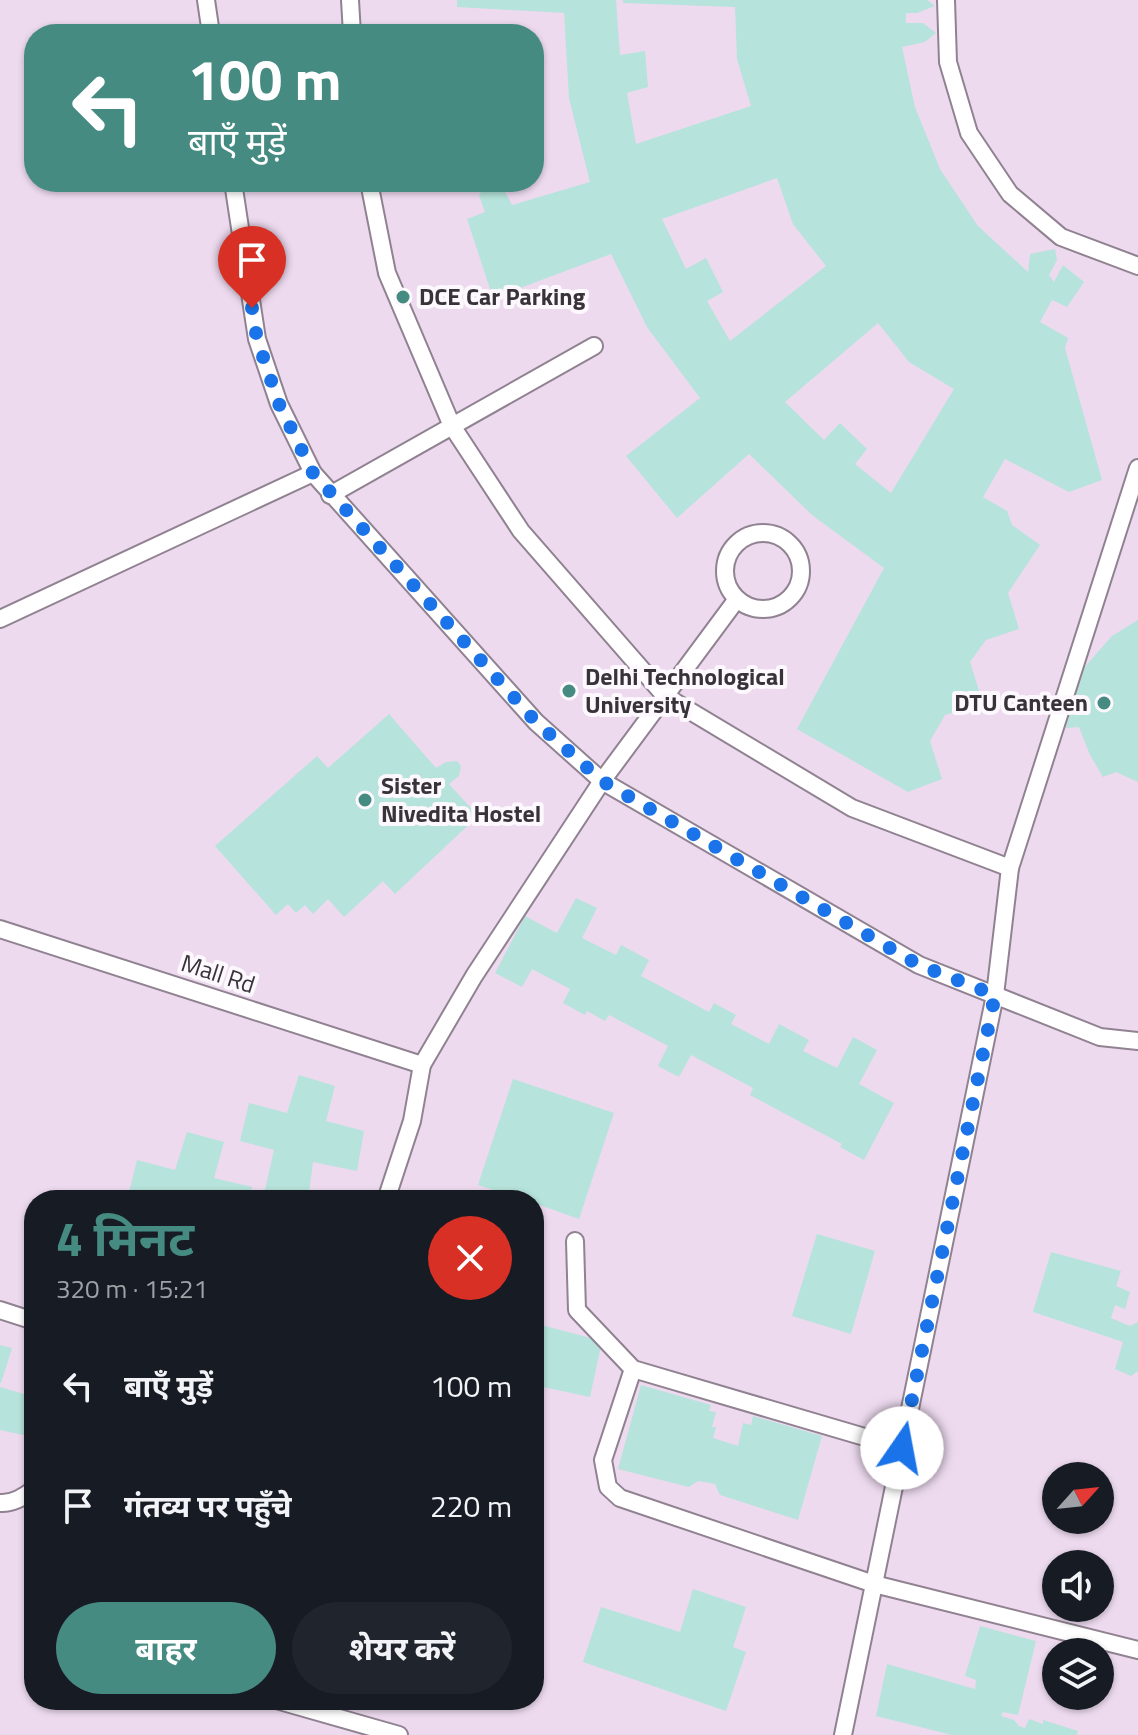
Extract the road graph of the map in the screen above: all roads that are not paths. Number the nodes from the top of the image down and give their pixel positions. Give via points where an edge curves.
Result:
1 (206, 0) edge
2 (350, 0) edge
3 (946, 0) edge
4 (210, 24) edge
5 (351, 24) edge
6 (235, 192) edge
7 (371, 192) edge
8 (1138, 266) edge
9 (594, 346) dead end
10 (452, 426) junction
11 (1138, 468) edge
12 (313, 473) junction
13 (330, 495) junction
14 (737, 599) junction
15 (0, 619) edge
16 (665, 696) junction
17 (602, 781) junction
18 (1010, 868) junction
19 (0, 929) edge
20 (995, 995) junction
21 (1138, 1041) edge
22 (422, 1065) junction
23 (389, 1190) edge
24 (575, 1241) dead end
25 (0, 1310) edge
26 (24, 1318) edge
27 (633, 1369) junction
28 (902, 1448) junction
29 (24, 1495) edge
30 (0, 1503) edge
31 (874, 1584) junction
32 (1138, 1650) edge
33 (311, 1710) edge
34 (399, 1735) edge
35 (843, 1735) edge

1 - 4 lane
2 - 5 lane
3 - 8 lane via 948,62 969,133 1010,194 1061,237
6 - 12 lane via 257,339 279,404
7 - 10 lane via 387,273
9 - 10 lane
10 - 13 lane
10 - 16 lane via 521,531
11 - 18 lane
12 - 13 lane
12 - 15 lane
13 - 17 lane via 536,722
14 - 14 lane via 759,609 783,603 798,584 794,549 760,533 737,543 725,564 725,577
14 - 16 lane
16 - 17 lane
16 - 18 lane via 852,808
17 - 20 lane via 919,965
17 - 22 lane
18 - 20 lane
19 - 22 lane, Mall Rd
20 - 21 lane via 1100,1037
20 - 28 lane
22 - 23 lane via 412,1121
24 - 27 lane via 577,1310
25 - 26 lane
27 - 28 lane
27 - 31 lane via 603,1460 608,1487 620,1498
28 - 31 lane
29 - 30 lane
31 - 32 lane
31 - 35 lane
33 - 34 lane

